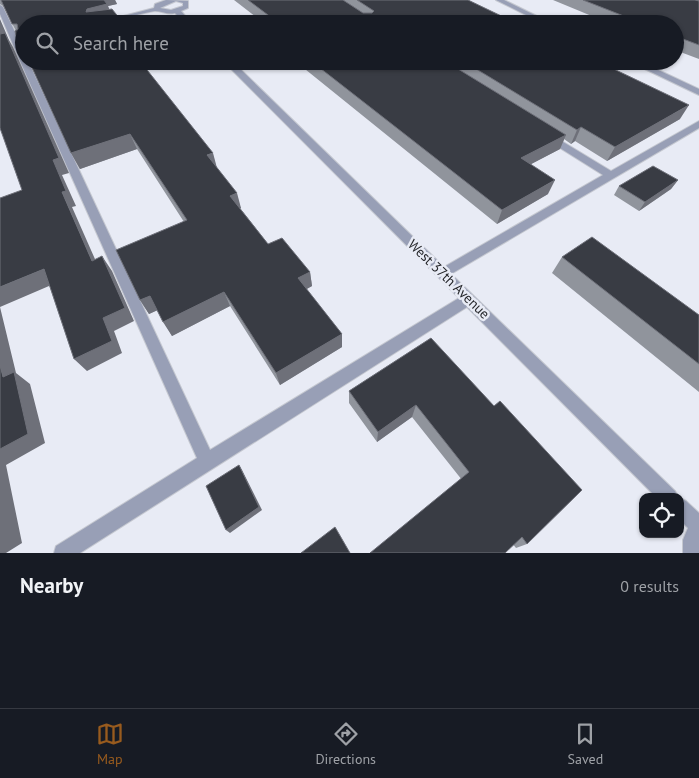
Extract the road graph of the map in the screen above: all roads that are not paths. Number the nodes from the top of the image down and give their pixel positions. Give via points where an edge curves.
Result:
1 (168, 0) edge
2 (178, 0) edge
3 (499, 0) edge
4 (189, 2) edge
5 (0, 7) edge
6 (157, 10) junction
7 (177, 11) junction
8 (135, 15) edge
9 (181, 15) edge
10 (531, 15) edge
11 (15, 40) edge
12 (28, 70) edge
13 (236, 70) edge
14 (651, 70) edge
15 (699, 92) edge
16 (699, 124) edge
17 (536, 128) edge
18 (610, 175) junction
19 (443, 273) junction
20 (469, 299) junction
21 (207, 461) junction
22 (665, 493) edge
23 (684, 511) edge
24 (699, 525) edge
25 (63, 553) edge
26 (692, 553) edge

1 - 6 street via 158,5
2 - 4 street
3 - 10 street
4 - 7 street
5 - 11 street
6 - 7 street
6 - 8 street
7 - 9 street
12 - 21 street
13 - 19 street, West 37th Avenue
14 - 15 street
16 - 18 street
17 - 18 street
18 - 19 street
19 - 20 street, West 37th Avenue
20 - 21 street
20 - 22 street, West 37th Avenue
21 - 25 street
23 - 24 street
24 - 26 street via 692,540

